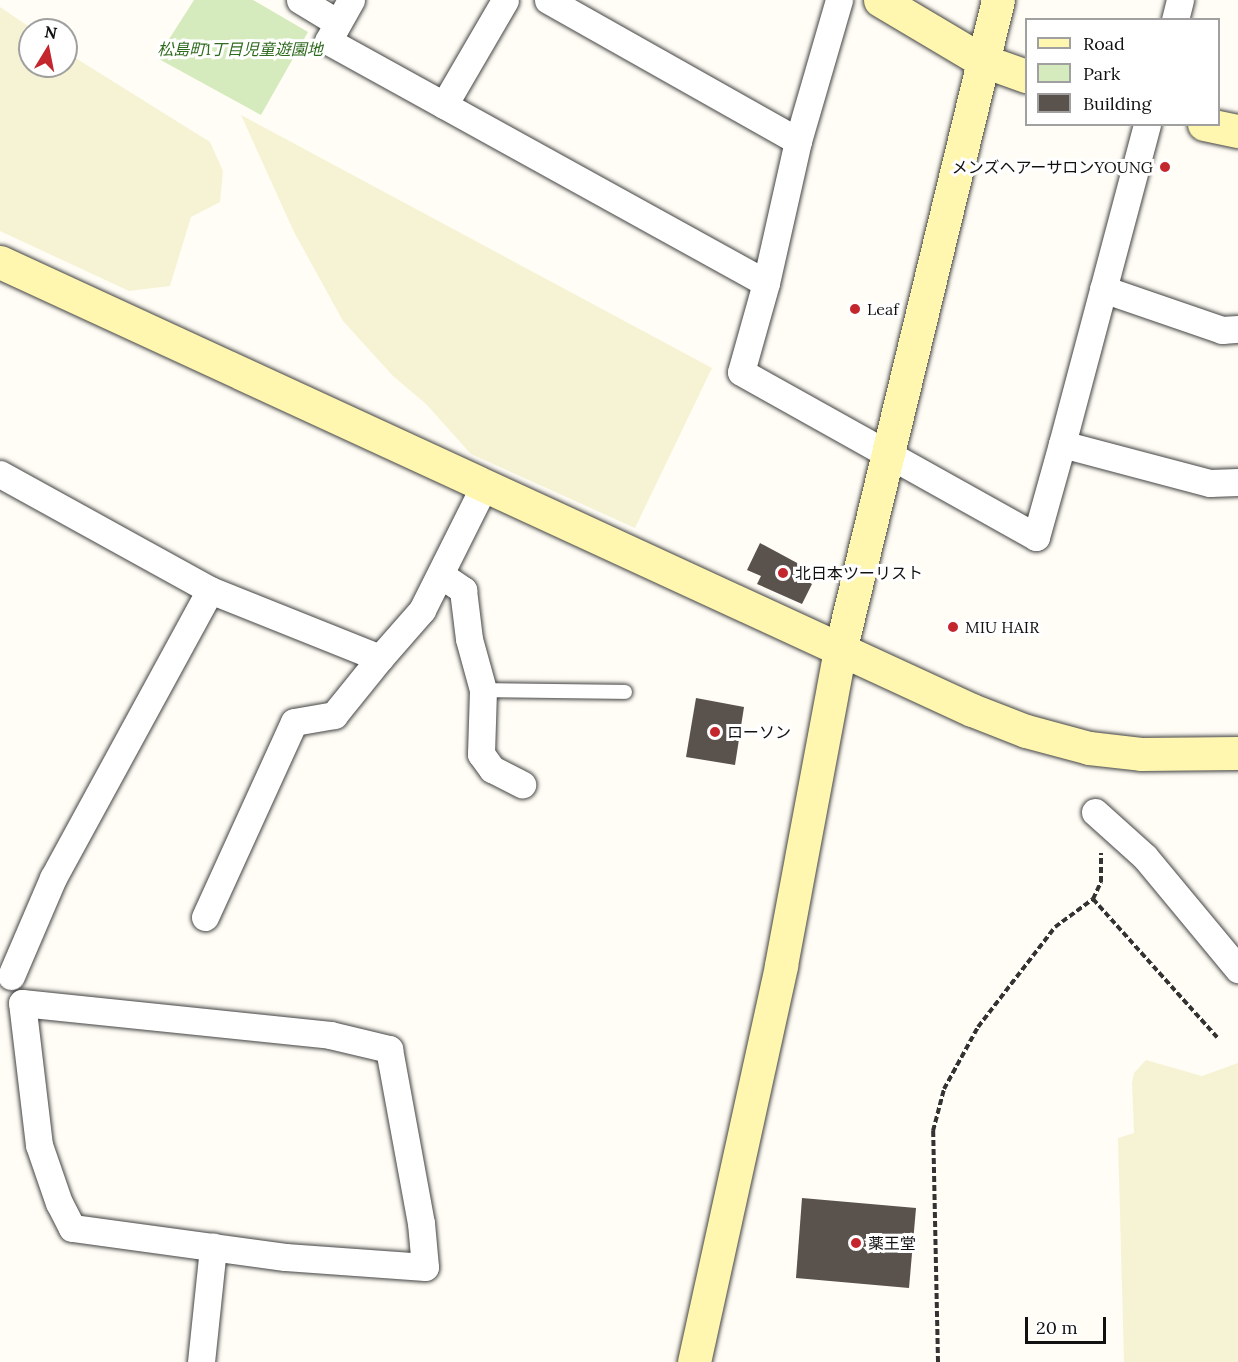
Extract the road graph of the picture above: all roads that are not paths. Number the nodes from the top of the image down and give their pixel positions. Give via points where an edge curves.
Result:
1 (300, 0) edge
2 (505, 0) edge
3 (548, 0) edge
4 (839, 0) edge
5 (880, 0) edge
6 (998, 0) edge
7 (1180, 0) edge
8 (345, 11) edge
9 (1176, 18) edge
10 (981, 60) junction
11 (1025, 76) edge
12 (444, 105) junction
13 (1146, 126) edge
14 (1214, 126) edge
15 (1238, 131) edge
16 (798, 141) junction
17 (0, 262) edge
18 (766, 283) junction
19 (1103, 289) junction
20 (1238, 328) edge
21 (1062, 444) junction
22 (886, 455) junction
23 (0, 474) edge
24 (1238, 482) edge
25 (484, 486) junction
26 (441, 575) junction
27 (210, 590) junction
28 (840, 651) junction
29 (380, 658) junction
30 (483, 690) junction
31 (626, 692) dead end
32 (1238, 753) edge
33 (522, 784) dead end
34 (1095, 812) road end
35 (206, 917) dead end
36 (5, 968) edge
37 (1238, 969) edge
38 (22, 1003) junction
39 (213, 1247) junction
40 (201, 1362) edge
41 (694, 1362) edge

1 - 8 street
2 - 12 street
3 - 16 street
4 - 16 street
5 - 10 street
6 - 10 street
7 - 9 street
8 - 12 street via 327,41
10 - 11 street
10 - 22 street
12 - 18 street
13 - 19 street
14 - 15 street
16 - 18 street
17 - 25 street
18 - 22 street via 741,372
19 - 20 street via 1222,330
19 - 21 street
21 - 22 street via 1036,537
21 - 24 street via 1210,483
22 - 28 street
23 - 27 street
25 - 26 street
25 - 28 street
26 - 29 street via 422,610
26 - 30 street via 463,590 469,639
27 - 29 street
27 - 36 street
28 - 32 street via 1026,731 1089,748 1141,754
28 - 41 street via 781,965
29 - 35 street via 334,715 294,722
30 - 31 lane
30 - 33 street via 481,754 492,769
34 - 37 street via 1145,857
36 - 38 street
38 - 39 street via 39,1144 72,1228
38 - 39 street via 330,1035 388,1049 421,1223 424,1267 285,1257
39 - 40 street

